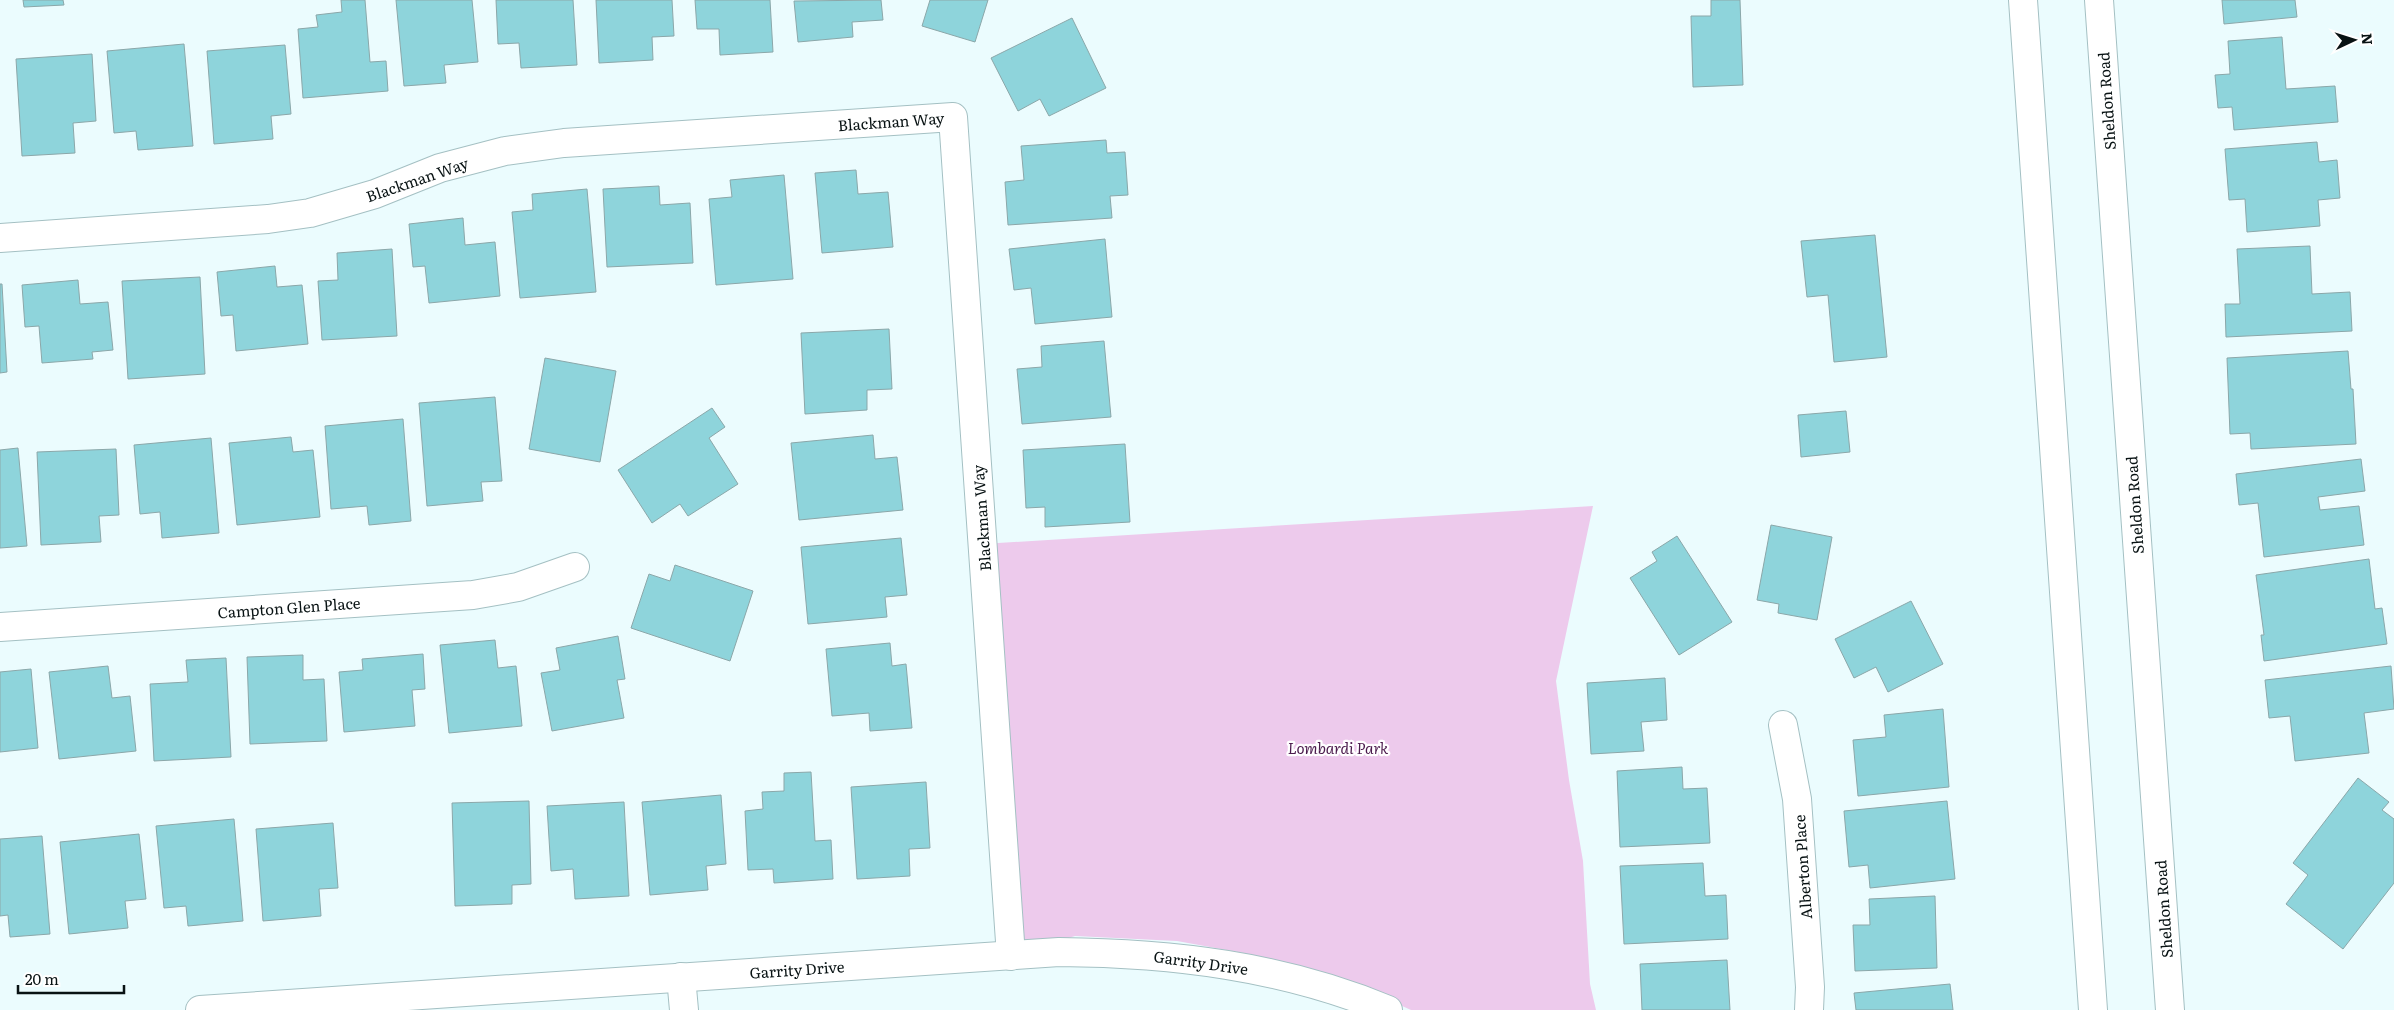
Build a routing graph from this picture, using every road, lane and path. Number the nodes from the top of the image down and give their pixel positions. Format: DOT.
graph roads {
  1 [pos="2023,0"];
  2 [pos="2099,0"];
  3 [pos="0,238"];
  4 [pos="575,567"];
  5 [pos="0,627"];
  6 [pos="1783,725"];
  7 [pos="1010,956"];
  8 [pos="681,977"];
  9 [pos="200,1010"];
  10 [pos="684,1010"];
  11 [pos="1388,1010"];
  12 [pos="1809,1010"];
  13 [pos="2093,1010"];
  14 [pos="2170,1010"];
  1 -- 13 [label="street"];
  2 -- 14 [label="street, Sheldon Road"];
  3 -- 7 [label="street, Blackman Way"];
  4 -- 5 [label="street, Campton Glen Place"];
  6 -- 12 [label="street, Alberton Place"];
  7 -- 8 [label="street, Garrity Drive"];
  7 -- 11 [label="street, Garrity Drive"];
  8 -- 9 [label="street, Garrity Drive"];
  8 -- 10 [label="street"];
}
